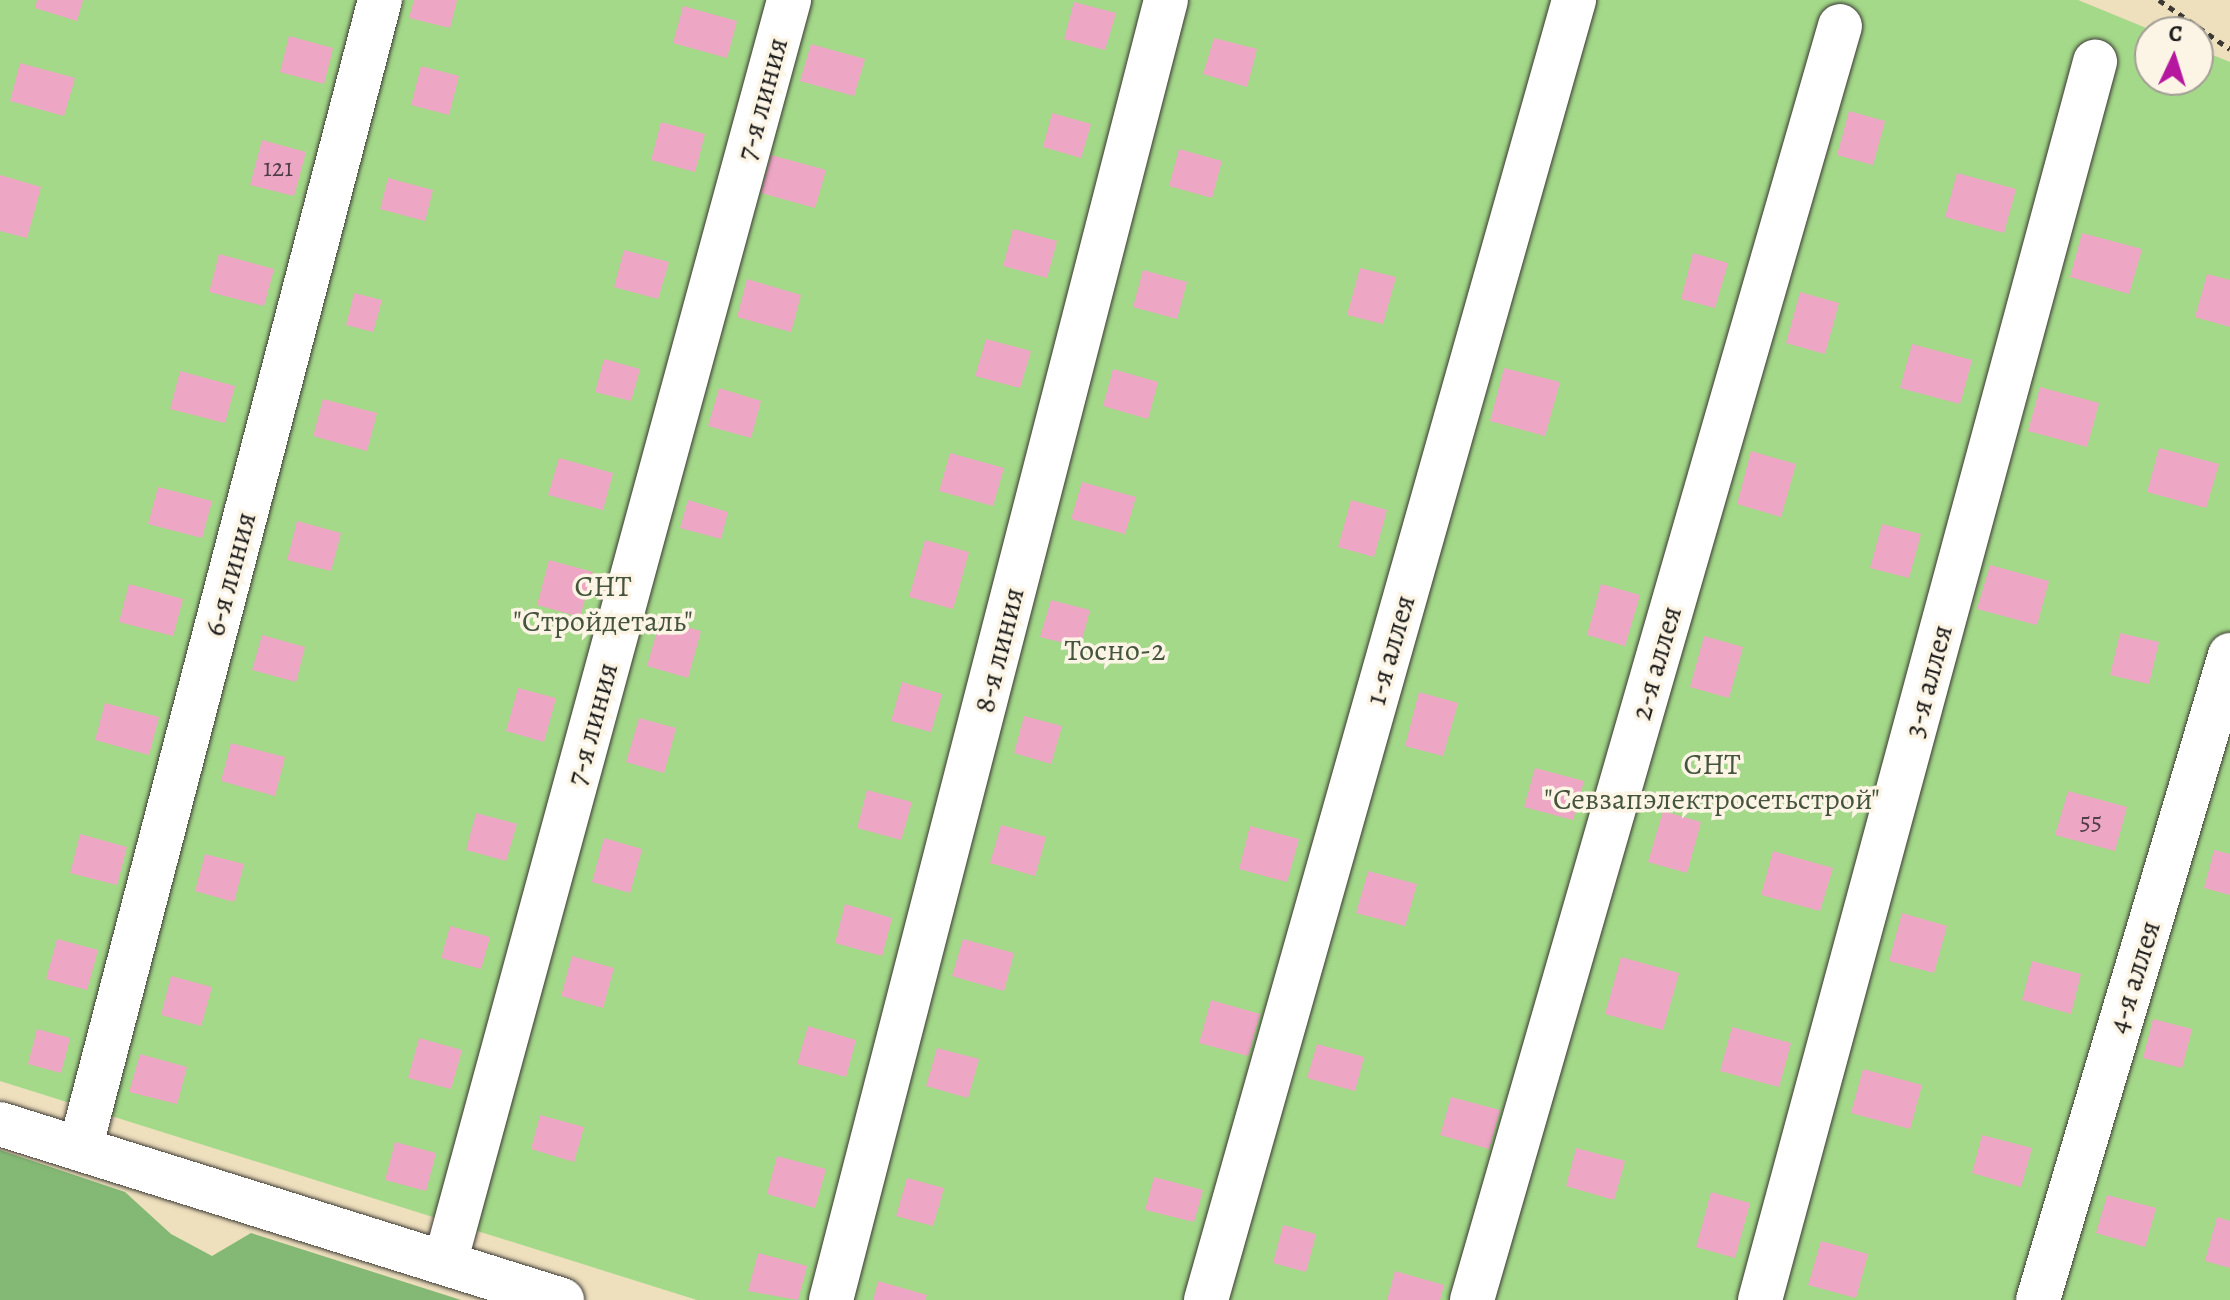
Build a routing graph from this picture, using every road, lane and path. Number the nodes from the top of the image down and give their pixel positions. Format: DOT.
graph roads {
  1 [pos="380,0"];
  2 [pos="789,0"];
  3 [pos="1166,0"];
  4 [pos="1574,0"];
  5 [pos="2159,0"];
  6 [pos="1840,26"];
  7 [pos="2230,49"];
  8 [pos="2095,62"];
  9 [pos="2230,655"];
  10 [pos="0,1124"];
  11 [pos="80,1149"];
  12 [pos="445,1263"];
  13 [pos="562,1300"];
  14 [pos="831,1300"];
  15 [pos="1206,1300"];
  16 [pos="1472,1300"];
  17 [pos="1760,1300"];
  18 [pos="2038,1300"];
  1 -- 11 [label="street, 6-я линия"];
  2 -- 12 [label="street, 7-я линия"];
  3 -- 14 [label="street, 8-я линия"];
  4 -- 15 [label="street, 1-я аллея"];
  5 -- 7 [label="path"];
  6 -- 16 [label="street, 2-я аллея"];
  8 -- 17 [label="street, 3-я аллея"];
  9 -- 18 [label="street, 4-я аллея"];
  10 -- 11 [label="street"];
  11 -- 12 [label="street"];
  12 -- 13 [label="street"];
}
